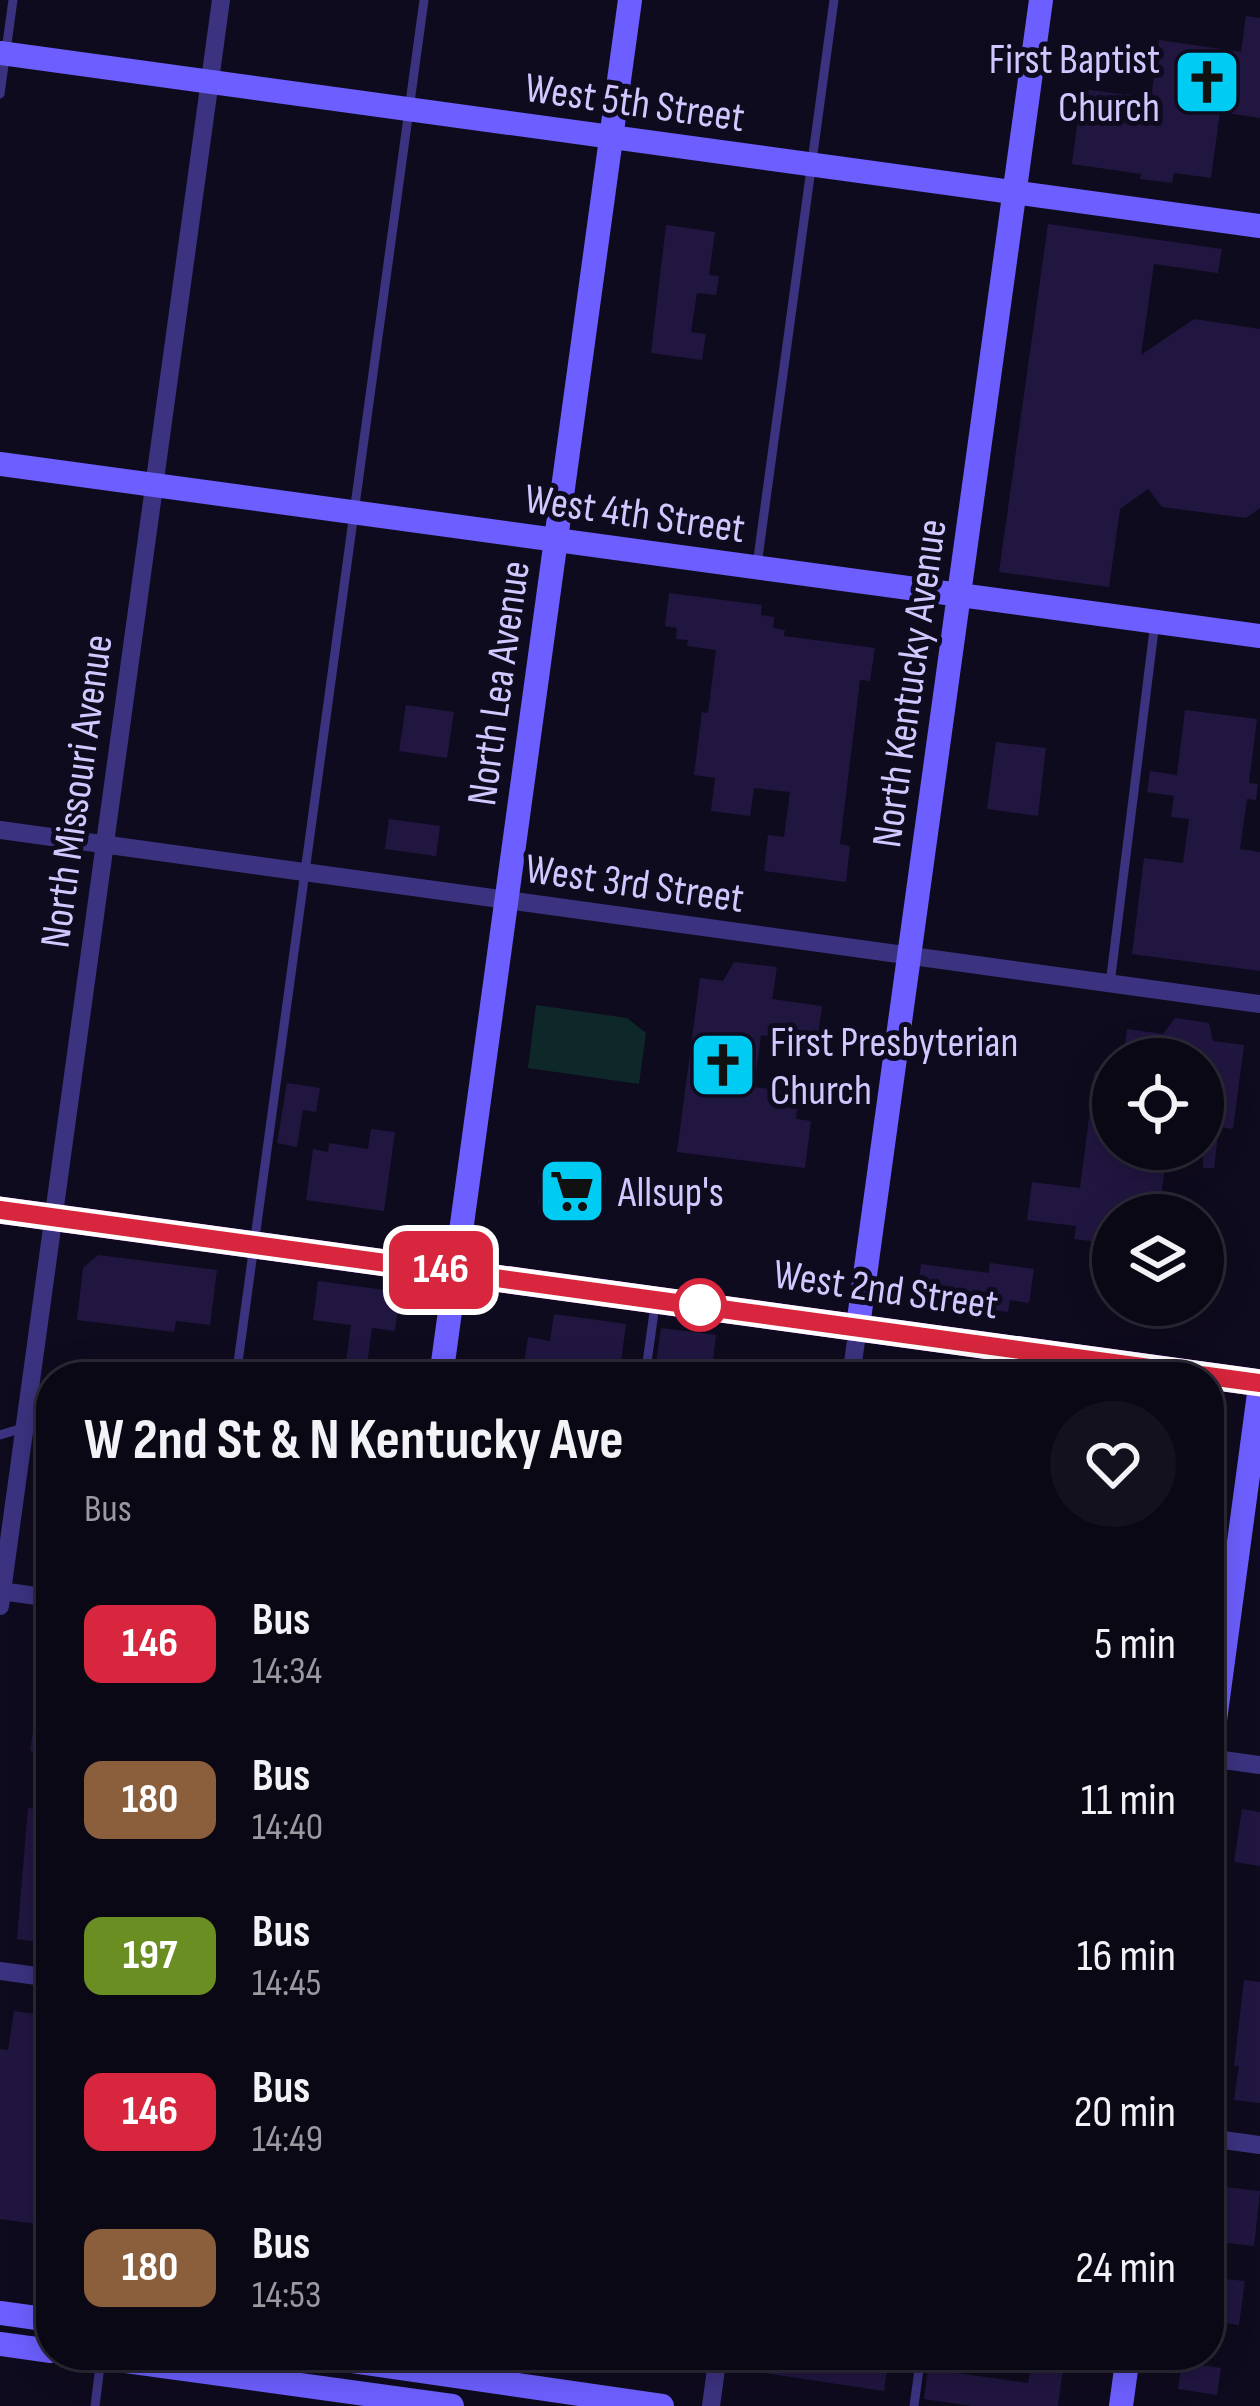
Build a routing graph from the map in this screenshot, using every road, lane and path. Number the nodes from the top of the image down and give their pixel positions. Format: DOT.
graph roads {
  1 [pos="13,0"];
  2 [pos="220,0"];
  3 [pos="424,0"];
  4 [pos="630,0"];
  5 [pos="834,0"];
  6 [pos="1041,0"];
  7 [pos="3,53"];
  8 [pos="209,82"];
  9 [pos="0,94"];
  10 [pos="408,109"];
  11 [pos="612,136"];
  12 [pos="811,164"];
  13 [pos="1015,193"];
  14 [pos="1260,226"];
  15 [pos="0,464"];
  16 [pos="153,485"];
  17 [pos="354,512"];
  18 [pos="556,541"];
  19 [pos="757,568"];
  20 [pos="960,596"];
  21 [pos="1155,622"];
  22 [pos="1260,636"];
  23 [pos="0,830"];
  24 [pos="104,844"];
  25 [pos="305,873"];
  26 [pos="506,901"];
  27 [pos="910,957"];
  28 [pos="1110,984"];
  29 [pos="1260,1004"];
  30 [pos="0,1210"];
  31 [pos="53,1217"];
  32 [pos="255,1244"];
  33 [pos="455,1272"];
  34 [pos="656,1299"];
  35 [pos="858,1326"];
  36 [pos="238,1362"];
  37 [pos="443,1362"];
  38 [pos="647,1362"];
  39 [pos="853,1362"];
  40 [pos="1038,1362"];
  41 [pos="1224,1381"];
  42 [pos="1260,1384"];
  43 [pos="25,1427"];
  44 [pos="0,1435"];
  45 [pos="1,1596"];
  46 [pos="36,1597"];
  47 [pos="1224,1650"];
  48 [pos="1224,1762"];
  49 [pos="1260,1765"];
  50 [pos="0,1971"];
  51 [pos="36,1976"];
  52 [pos="1224,2140"];
  53 [pos="1260,2145"];
  54 [pos="0,2313"];
  55 [pos="36,2318"];
  56 [pos="0,2344"];
  57 [pos="36,2349"];
  58 [pos="93,2370"];
  59 [pos="166,2370"];
  60 [pos="416,2370"];
  61 [pos="509,2370"];
  62 [pos="716,2370"];
  63 [pos="919,2370"];
  64 [pos="1126,2370"];
  65 [pos="507,2383"];
  66 [pos="303,2396"];
  67 [pos="95,2406"];
  68 [pos="452,2406"];
  69 [pos="662,2406"];
  70 [pos="711,2406"];
  71 [pos="914,2406"];
  72 [pos="1121,2406"];
  1 -- 7 [label="lane"];
  2 -- 8 [label="street, North Missouri Avenue"];
  3 -- 10 [label="lane"];
  4 -- 11 [label="street, North Lea Avenue"];
  5 -- 12 [label="lane"];
  6 -- 13 [label="street, North Kentucky Avenue"];
  7 -- 8 [label="street, West 5th Street"];
  7 -- 9 [label="lane"];
  8 -- 10 [label="street, West 5th Street"];
  8 -- 16 [label="street, North Missouri Avenue"];
  10 -- 11 [label="street, West 5th Street"];
  10 -- 17 [label="lane"];
  11 -- 12 [label="street, West 5th Street"];
  11 -- 18 [label="street, North Lea Avenue"];
  12 -- 13 [label="street, West 5th Street"];
  12 -- 19 [label="lane"];
  13 -- 14 [label="street, West 5th Street"];
  13 -- 20 [label="street, North Kentucky Avenue"];
  15 -- 16 [label="street, West 4th Street"];
  16 -- 17 [label="street, West 4th Street"];
  16 -- 24 [label="street, North Missouri Avenue"];
  17 -- 18 [label="street, West 4th Street"];
  17 -- 25 [label="lane"];
  18 -- 19 [label="street, West 4th Street"];
  18 -- 26 [label="street, North Lea Avenue"];
  19 -- 20 [label="street, West 4th Street"];
  20 -- 21 [label="street, West 4th Street"];
  20 -- 27 [label="street, North Kentucky Avenue"];
  21 -- 22 [label="street, West 4th Street"];
  21 -- 28 [label="lane"];
  23 -- 24 [label="street, West 3rd Street"];
  24 -- 25 [label="street, West 3rd Street"];
  24 -- 31 [label="street, North Missouri Avenue"];
  25 -- 26 [label="street, West 3rd Street"];
  25 -- 32 [label="lane"];
  26 -- 27 [label="street, West 3rd Street"];
  26 -- 33 [label="street, North Lea Avenue"];
  27 -- 28 [label="street, West 3rd Street"];
  27 -- 35 [label="street, North Kentucky Avenue"];
  28 -- 29 [label="street, West 3rd Street"];
  30 -- 31 [label="main road, West 2nd Street"];
  31 -- 32 [label="main road, West 2nd Street"];
  31 -- 43 [label="street, North Missouri Avenue"];
  32 -- 33 [label="main road, West 2nd Street"];
  32 -- 36 [label="lane"];
  33 -- 34 [label="main road, West 2nd Street"];
  33 -- 37 [label="street, North Lea Avenue"];
  34 -- 35 [label="main road, West 2nd Street"];
  34 -- 38 [label="lane"];
  35 -- 39 [label="street, North Kentucky Avenue"];
  35 -- 40 [label="main road, West 2nd Street"];
  41 -- 42 [label="main road, West 2nd Street"];
  42 -- 47 [label="street"];
  43 -- 44 [label="lane"];
  43 -- 45 [label="street, North Missouri Avenue"];
  45 -- 46 [label="street"];
  48 -- 49 [label="street"];
  50 -- 51 [label="street"];
  52 -- 53 [label="street"];
  54 -- 55 [label="street"];
  56 -- 57 [label="street"];
  58 -- 67 [label="lane"];
  59 -- 66 [label="street"];
  60 -- 65 [label="street"];
  61 -- 65 [label="lane"];
  62 -- 70 [label="street"];
  63 -- 71 [label="lane"];
  64 -- 72 [label="street"];
  65 -- 69 [label="street"];
  66 -- 68 [label="street"];
}
